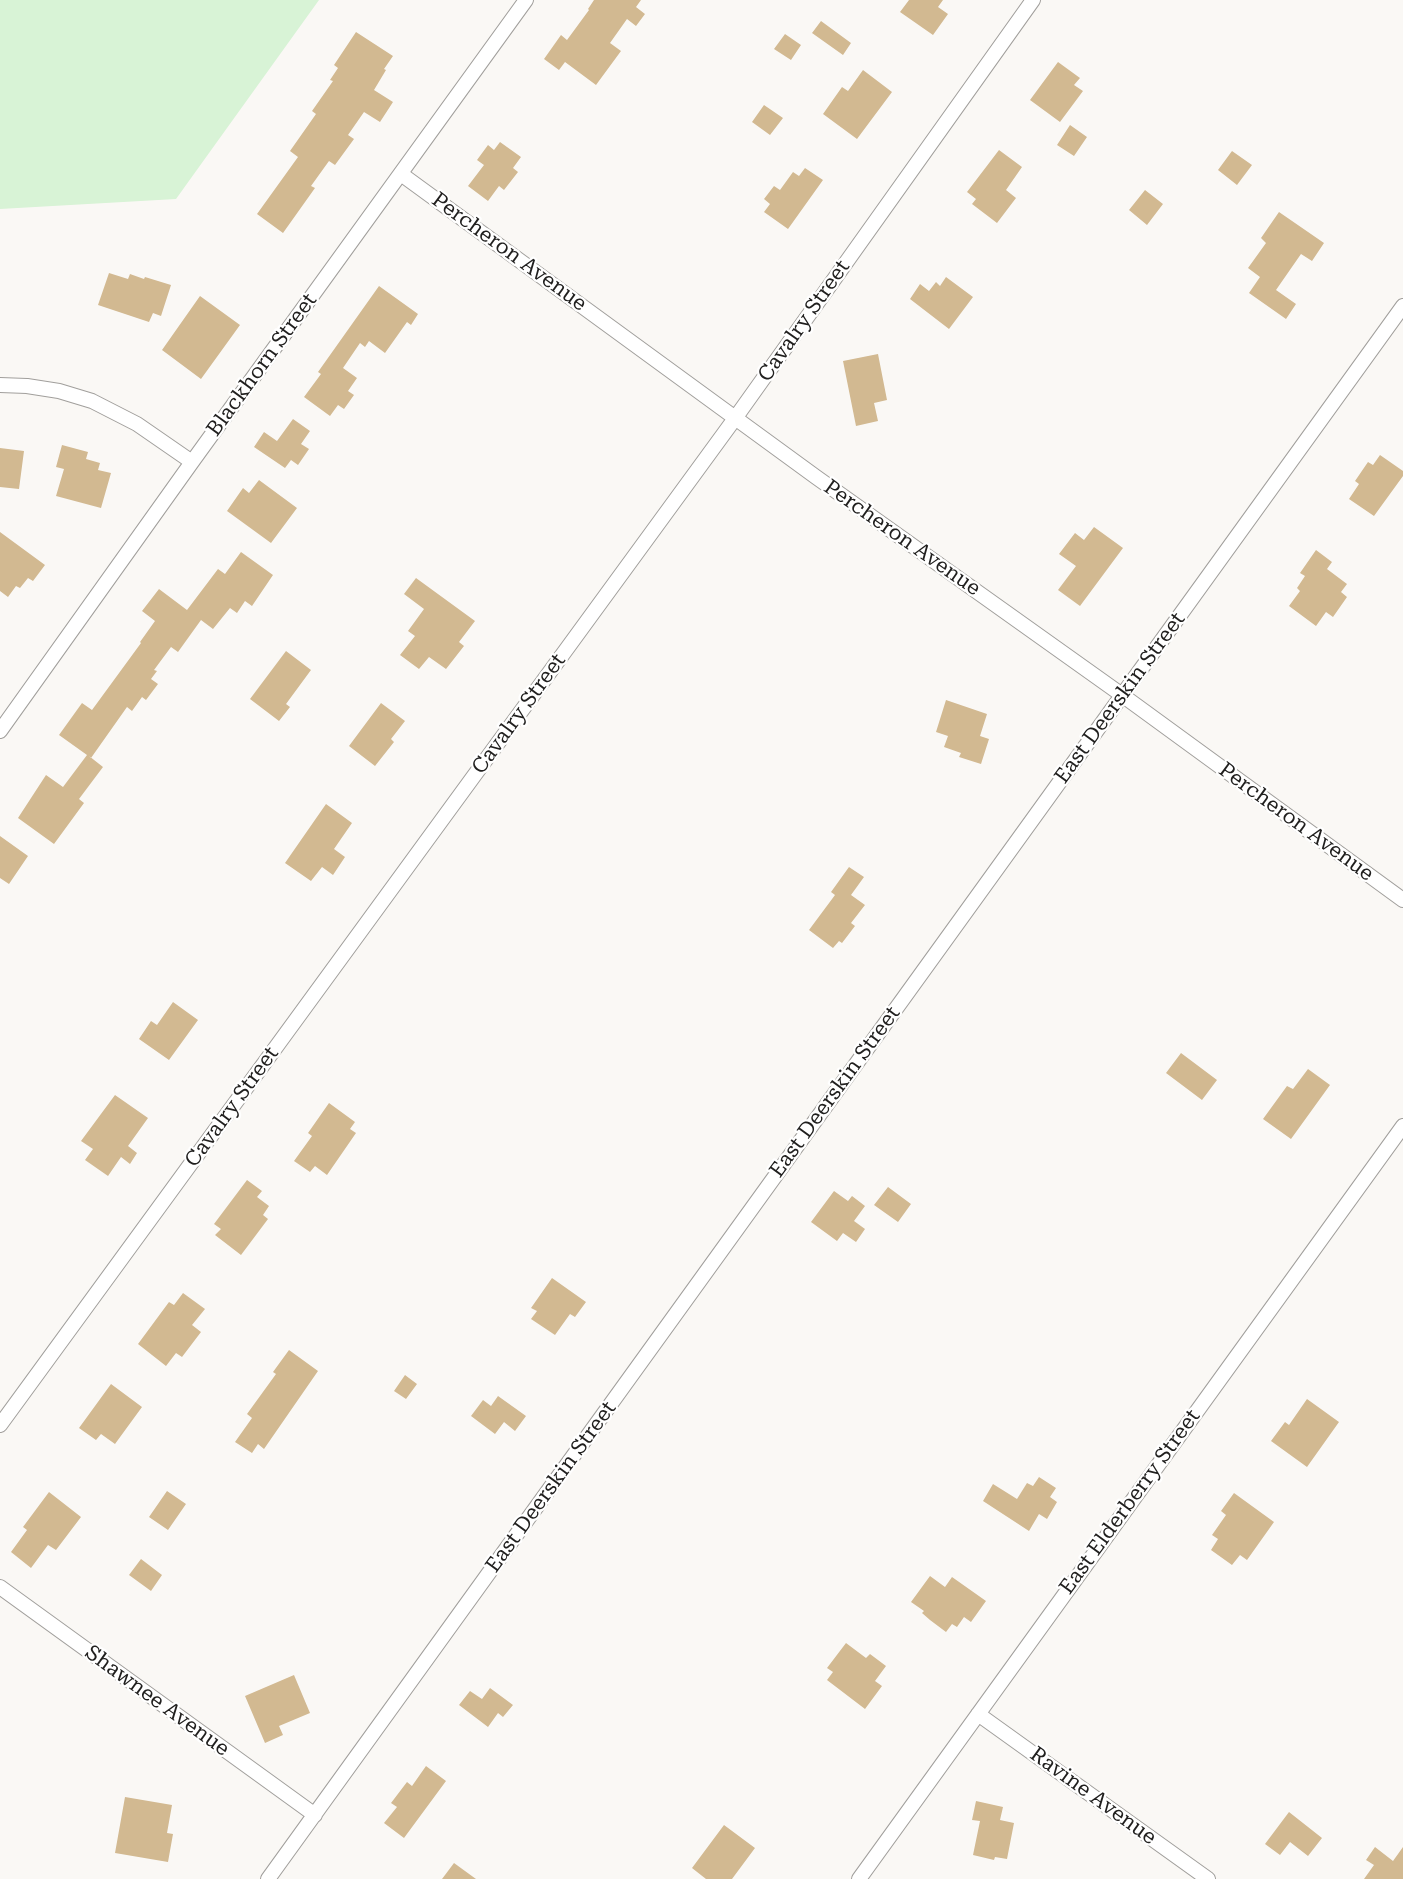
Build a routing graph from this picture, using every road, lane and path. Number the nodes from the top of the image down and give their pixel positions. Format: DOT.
graph roads {
  1 [pos="526,0"];
  2 [pos="1033,0"];
  3 [pos="401,174"];
  4 [pos="1403,306"];
  5 [pos="0,385"];
  6 [pos="736,417"];
  7 [pos="192,462"];
  8 [pos="1122,694"];
  9 [pos="0,731"];
  10 [pos="1403,900"];
  11 [pos="1403,1126"];
  12 [pos="0,1425"];
  13 [pos="0,1587"];
  14 [pos="978,1714"];
  15 [pos="315,1815"];
  16 [pos="268,1879"];
  17 [pos="859,1879"];
  18 [pos="1208,1879"];
  1 -- 3 [label="street, Blackhorn Street"];
  2 -- 6 [label="street, Cavalry Street"];
  3 -- 6 [label="street, Percheron Avenue"];
  3 -- 7 [label="street, Blackhorn Street"];
  4 -- 8 [label="street, East Deerskin Street"];
  5 -- 7 [label="street"];
  6 -- 8 [label="street, Percheron Avenue"];
  6 -- 12 [label="street, Cavalry Street"];
  7 -- 9 [label="street, Blackhorn Street"];
  8 -- 10 [label="street, Percheron Avenue"];
  8 -- 15 [label="street, East Deerskin Street"];
  11 -- 14 [label="street, East Elderberry Street"];
  13 -- 15 [label="street, Shawnee Avenue"];
  14 -- 17 [label="street, East Elderberry Street"];
  14 -- 18 [label="street, Ravine Avenue"];
  15 -- 16 [label="street, East Deerskin Street"];
}
